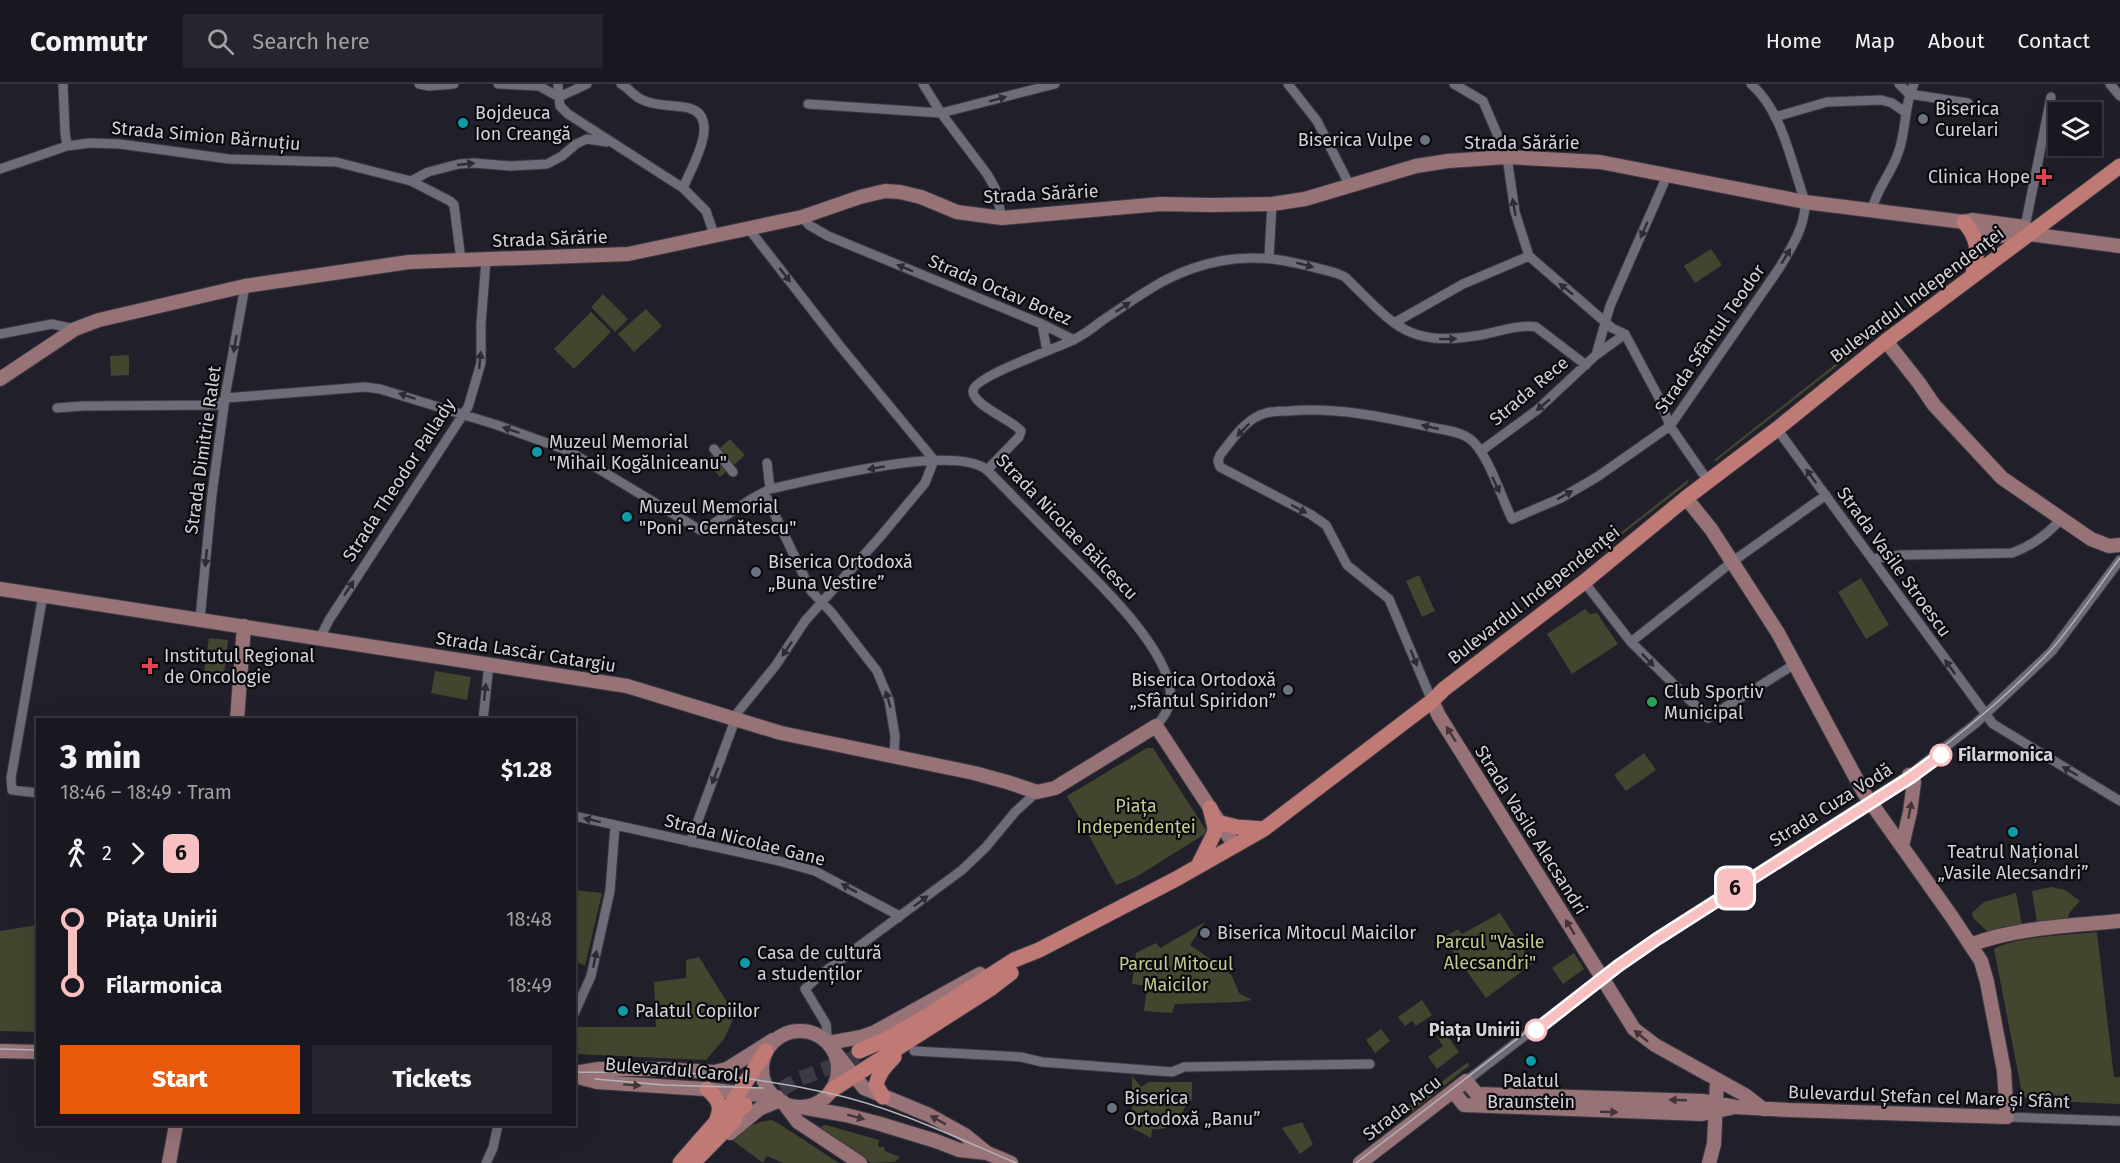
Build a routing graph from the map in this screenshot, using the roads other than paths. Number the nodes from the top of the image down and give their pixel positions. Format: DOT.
graph roads {
  1 [pos="63,84"];
  2 [pos="419,84"];
  3 [pos="454,84"];
  4 [pos="498,84"];
  5 [pos="528,84"];
  6 [pos="558,84"];
  7 [pos="587,84"];
  8 [pos="621,84"];
  9 [pos="923,84"];
  10 [pos="1055,84"];
  11 [pos="1288,84"];
  12 [pos="1454,84"];
  13 [pos="1751,84"];
  14 [pos="1899,84"];
  15 [pos="1914,84"];
  16 [pos="2109,84"];
  17 [pos="1909,94"];
  18 [pos="2120,96"];
  19 [pos="559,97"];
  20 [pos="2051,97"];
  21 [pos="1968,103"];
  22 [pos="808,104"];
  23 [pos="1905,112"];
  24 [pos="941,113"];
  25 [pos="1775,117"];
  26 [pos="612,143"];
  27 [pos="67,146"];
  28 [pos="1507,157"];
  29 [pos="2120,166"];
  30 [pos="0,169"];
  31 [pos="1667,176"];
  32 [pos="411,181"];
  33 [pos="1349,184"];
  34 [pos="683,188"];
  35 [pos="1805,202"];
  36 [pos="1272,204"];
  37 [pos="1872,210"];
  38 [pos="802,218"];
  39 [pos="1002,218"];
  40 [pos="1964,222"];
  41 [pos="749,229"];
  42 [pos="2027,231"];
  43 [pos="716,237"];
  44 [pos="2120,246"];
  45 [pos="1529,256"];
  46 [pos="1269,257"];
  47 [pos="461,260"];
  48 [pos="486,260"];
  49 [pos="1973,274"];
  50 [pos="245,286"];
  51 [pos="1604,320"];
  52 [pos="1394,323"];
  53 [pos="1042,324"];
  54 [pos="75,329"];
  55 [pos="0,334"];
  56 [pos="1625,334"];
  57 [pos="1074,340"];
  58 [pos="1886,341"];
  59 [pos="1047,351"];
  60 [pos="1596,355"];
  61 [pos="1586,365"];
  62 [pos="0,379"];
  63 [pos="226,398"];
  64 [pos="57,408"];
  65 [pos="462,415"];
  66 [pos="1671,426"];
  67 [pos="1777,429"];
  68 [pos="714,449"];
  69 [pos="1481,451"];
  70 [pos="934,460"];
  71 [pos="767,464"];
  72 [pos="987,470"];
  73 [pos="733,472"];
  74 [pos="1708,481"];
  75 [pos="767,490"];
  76 [pos="1826,495"];
  77 [pos="1686,498"];
  78 [pos="2061,519"];
  79 [pos="2120,545"];
  80 [pos="1872,559"];
  81 [pos="2120,561"];
  82 [pos="1732,562"];
  83 [pos="1584,582"];
  84 [pos="0,589"];
  85 [pos="43,595"];
  86 [pos="821,602"];
  87 [pos="200,619"];
  88 [pos="244,626"];
  89 [pos="320,638"];
  90 [pos="1630,642"];
  91 [pos="489,664"];
  92 [pos="1795,664"];
  93 [pos="1432,701"];
  94 [pos="1985,715"];
  95 [pos="237,718"];
  96 [pos="483,718"];
  97 [pos="735,721"];
  98 [pos="1156,726"];
  99 [pos="894,757"];
  100 [pos="1909,775"];
  101 [pos="1036,792"];
  102 [pos="36,793"];
  103 [pos="1869,800"];
  104 [pos="2120,801"];
  105 [pos="1210,808"];
  106 [pos="576,816"];
  107 [pos="1221,823"];
  108 [pos="615,826"];
  109 [pos="1263,829"];
  110 [pos="690,842"];
  111 [pos="1235,846"];
  112 [pos="1902,846"];
  113 [pos="1197,867"];
  114 [pos="898,918"];
  115 [pos="2120,921"];
  116 [pos="1971,945"];
  117 [pos="1016,964"];
  118 [pos="1602,976"];
  119 [pos="576,1010"];
  120 [pos="787,1033"];
  121 [pos="914,1045"];
  122 [pos="830,1046"];
  123 [pos="0,1051"];
  124 [pos="766,1051"];
  125 [pos="36,1052"];
  126 [pos="860,1053"];
  127 [pos="1370,1064"];
  128 [pos="576,1074"];
  129 [pos="855,1075"];
  130 [pos="576,1076"];
  131 [pos="1717,1080"];
  132 [pos="1466,1081"];
  133 [pos="707,1089"];
  134 [pos="832,1090"];
  135 [pos="1453,1091"];
  136 [pos="883,1097"];
  137 [pos="780,1100"];
  138 [pos="744,1102"];
  139 [pos="798,1107"];
  140 [pos="1716,1108"];
  141 [pos="1763,1109"];
  142 [pos="2007,1117"];
  143 [pos="2120,1121"];
  144 [pos="715,1123"];
  145 [pos="176,1126"];
  146 [pos="498,1126"];
  147 [pos="987,1153"];
  148 [pos="169,1163"];
  149 [pos="486,1163"];
  150 [pos="680,1163"];
  151 [pos="687,1163"];
  152 [pos="693,1163"];
  153 [pos="703,1163"];
  154 [pos="860,1163"];
  155 [pos="1011,1163"];
  156 [pos="1360,1163"];
  157 [pos="1709,1163"];
  1 -- 27 [label="street"];
  2 -- 3 [label="street"];
  4 -- 5 [label="street"];
  5 -- 19 [label="street"];
  6 -- 19 [label="street"];
  7 -- 19 [label="street"];
  8 -- 34 [label="street"];
  9 -- 24 [label="street"];
  24 -- 10 [label="street, one-way"];
  11 -- 33 [label="street"];
  12 -- 28 [label="street"];
  13 -- 25 [label="street"];
  14 -- 17 [label="street"];
  15 -- 17 [label="street"];
  16 -- 18 [label="street"];
  17 -- 21 [label="street"];
  17 -- 23 [label="street"];
  19 -- 26 [label="street"];
  20 -- 42 [label="street"];
  22 -- 24 [label="street"];
  23 -- 25 [label="street"];
  23 -- 37 [label="street"];
  24 -- 39 [label="street"];
  25 -- 35 [label="street"];
  32 -- 26 [label="street, one-way"];
  26 -- 34 [label="street"];
  27 -- 30 [label="street, Strada Simion Bărnuțiu"];
  27 -- 32 [label="street, Strada Simion Bărnuțiu"];
  28 -- 31 [label="street, Strada Sărărie"];
  28 -- 33 [label="street, Strada Sărărie"];
  45 -- 28 [label="street, one-way"];
  29 -- 42 [label="main road, Bulevardul Independenței"];
  31 -- 35 [label="street, Strada Sărărie"];
  31 -- 51 [label="street, one-way"];
  32 -- 47 [label="street, Strada Simion Bărnuțiu"];
  33 -- 36 [label="street, Strada Sărărie"];
  34 -- 43 [label="street"];
  35 -- 37 [label="street, Strada Sărărie"];
  66 -- 35 [label="street, Strada Sfântul Teodor, one-way"];
  36 -- 39 [label="street, Strada Sărărie"];
  36 -- 46 [label="street"];
  37 -- 40 [label="street, Strada Sărărie"];
  38 -- 39 [label="street, Strada Sărărie"];
  38 -- 41 [label="street, Strada Sărărie"];
  53 -- 38 [label="street, Strada Octav Botez, one-way"];
  40 -- 42 [label="street, Strada Sărărie"];
  40 -- 49 [label="main road"];
  41 -- 43 [label="street, Strada Sărărie"];
  41 -- 70 [label="street, one-way"];
  42 -- 44 [label="street, Strada Sărărie"];
  42 -- 49 [label="main road, Bulevardul Independenței"];
  43 -- 48 [label="street, Strada Sărărie"];
  51 -- 45 [label="street, one-way"];
  45 -- 52 [label="street"];
  46 -- 52 [label="street, one-way"];
  57 -- 46 [label="street, one-way"];
  47 -- 48 [label="street, Strada Sărărie"];
  47 -- 50 [label="street, Strada Sărărie"];
  65 -- 48 [label="street, Strada Theodor Pallady, one-way"];
  49 -- 58 [label="main road, Bulevardul Independenței"];
  50 -- 54 [label="street, Strada Sărărie"];
  50 -- 63 [label="street, Strada Dimitrie Ralet, one-way"];
  51 -- 56 [label="street"];
  51 -- 60 [label="street"];
  52 -- 61 [label="street, one-way"];
  53 -- 57 [label="street, Strada Octav Botez"];
  53 -- 59 [label="street"];
  54 -- 55 [label="street"];
  54 -- 62 [label="street, Strada Sărărie"];
  56 -- 60 [label="street, Strada Rece"];
  56 -- 66 [label="street"];
  57 -- 59 [label="street, Strada Octav Botez"];
  58 -- 67 [label="main road, Bulevardul Independenței"];
  58 -- 78 [label="street"];
  59 -- 72 [label="street, Strada Octav Botez"];
  60 -- 61 [label="street, Strada Rece"];
  61 -- 69 [label="street, Strada Rece, one-way"];
  63 -- 64 [label="street"];
  65 -- 63 [label="street, one-way"];
  63 -- 87 [label="street, Strada Dimitrie Ralet, one-way"];
  75 -- 65 [label="street, one-way"];
  89 -- 65 [label="street, Strada Theodor Pallady, one-way"];
  69 -- 66 [label="street, Strada Sfântul Teodor, one-way"];
  66 -- 74 [label="street"];
  67 -- 74 [label="main road, Bulevardul Independenței"];
  76 -- 67 [label="street, Strada Vasile Stroescu, one-way"];
  68 -- 73 [label="street"];
  69 -- 93 [label="street, one-way"];
  70 -- 72 [label="street, Strada Nicolae Bălcescu"];
  70 -- 75 [label="street, Strada Nicolae Bălcescu, one-way"];
  70 -- 86 [label="street"];
  71 -- 75 [label="street"];
  72 -- 98 [label="street, Strada Nicolae Bălcescu"];
  74 -- 77 [label="main road, Bulevardul Independenței"];
  75 -- 86 [label="street"];
  76 -- 80 [label="street, Strada Vasile Stroescu"];
  76 -- 82 [label="street"];
  77 -- 82 [label="street"];
  77 -- 83 [label="main road, Bulevardul Independenței"];
  78 -- 79 [label="street"];
  78 -- 80 [label="street"];
  94 -- 80 [label="street, Strada Vasile Stroescu, one-way"];
  81 -- 94 [label="street, Strada Cuza Vodă"];
  82 -- 90 [label="street"];
  82 -- 92 [label="street"];
  83 -- 90 [label="street"];
  83 -- 93 [label="main road, Bulevardul Independenței"];
  84 -- 85 [label="street, Strada Lascăr Catargiu"];
  85 -- 87 [label="street, Strada Lascăr Catargiu"];
  85 -- 102 [label="street"];
  86 -- 97 [label="street, one-way"];
  99 -- 86 [label="street, one-way"];
  87 -- 88 [label="street, Strada Lascăr Catargiu"];
  88 -- 89 [label="street, Strada Lascăr Catargiu"];
  88 -- 95 [label="street"];
  89 -- 91 [label="street, Strada Lascăr Catargiu"];
  90 -- 92 [label="street, one-way"];
  96 -- 91 [label="street, one-way"];
  91 -- 97 [label="street, Strada Lascăr Catargiu"];
  92 -- 103 [label="street"];
  93 -- 109 [label="main road, Bulevardul Independenței"];
  118 -- 93 [label="street, Strada Vasile Alecsandri, one-way"];
  94 -- 100 [label="street, Strada Cuza Vodă"];
  104 -- 94 [label="street, Strada Vasile Stroescu, one-way"];
  97 -- 99 [label="street, Strada Lascăr Catargiu"];
  97 -- 110 [label="street, one-way"];
  98 -- 101 [label="street"];
  98 -- 105 [label="street"];
  99 -- 101 [label="street, Strada Lascăr Catargiu"];
  100 -- 103 [label="street, Strada Cuza Vodă"];
  112 -- 100 [label="street, one-way"];
  114 -- 101 [label="street, one-way"];
  103 -- 112 [label="street"];
  103 -- 118 [label="street, Strada Cuza Vodă"];
  105 -- 107 [label="street"];
  105 -- 113 [label="main road"];
  108 -- 106 [label="street, Strada Nicolae Gane, one-way"];
  107 -- 109 [label="main road"];
  107 -- 111 [label="street"];
  108 -- 110 [label="street, Strada Nicolae Gane"];
  119 -- 108 [label="street, one-way"];
  109 -- 111 [label="main road, Bulevardul Independenței"];
  114 -- 110 [label="street, Strada Nicolae Gane, one-way"];
  111 -- 113 [label="main road, Bulevardul Independenței"];
  112 -- 116 [label="street"];
  113 -- 117 [label="main road, Bulevardul Independenței"];
  114 -- 122 [label="street"];
  115 -- 116 [label="street"];
  116 -- 142 [label="street"];
  117 -- 121 [label="main road"];
  117 -- 122 [label="street"];
  117 -- 126 [label="main road"];
  131 -- 118 [label="street, Strada Vasile Alecsandri, one-way"];
  118 -- 132 [label="street, Strada Cuza Vodă"];
  120 -- 122 [label="street"];
  120 -- 124 [label="street"];
  120 -- 128 [label="street, Bulevardul Carol I"];
  121 -- 127 [label="street"];
  121 -- 129 [label="main road"];
  121 -- 136 [label="main road"];
  122 -- 129 [label="street"];
  122 -- 134 [label="street"];
  123 -- 125 [label="street"];
  124 -- 137 [label="street"];
  124 -- 138 [label="main road"];
  129 -- 134 [label="main road"];
  129 -- 136 [label="street"];
  130 -- 133 [label="street, Bulevardul Carol I, one-way"];
  131 -- 140 [label="street"];
  131 -- 141 [label="street, Strada Vasile Alecsandri"];
  132 -- 135 [label="street, Strada Arcu"];
  140 -- 132 [label="street, Bulevardul Ștefan cel Mare și Sfânt, one-way"];
  133 -- 138 [label="street, Bulevardul Carol I"];
  133 -- 144 [label="main road"];
  134 -- 139 [label="street"];
  135 -- 140 [label="street, Bulevardul Ștefan cel Mare și Sfânt, one-way"];
  135 -- 156 [label="street, Strada Arcu"];
  147 -- 136 [label="street, one-way"];
  137 -- 138 [label="street, Bulevardul Carol I"];
  137 -- 139 [label="street"];
  137 -- 153 [label="street"];
  137 -- 154 [label="street"];
  138 -- 144 [label="main road"];
  138 -- 151 [label="main road"];
  138 -- 152 [label="main road"];
  139 -- 147 [label="street, one-way"];
  140 -- 141 [label="street, Bulevardul Ștefan cel Mare și Sfânt"];
  140 -- 157 [label="street"];
  141 -- 142 [label="street, Bulevardul Ștefan cel Mare și Sfânt"];
  142 -- 143 [label="street, Bulevardul Ștefan cel Mare și Sfânt"];
  144 -- 150 [label="main road"];
  145 -- 148 [label="street"];
  146 -- 149 [label="street"];
  147 -- 155 [label="street"];
}
